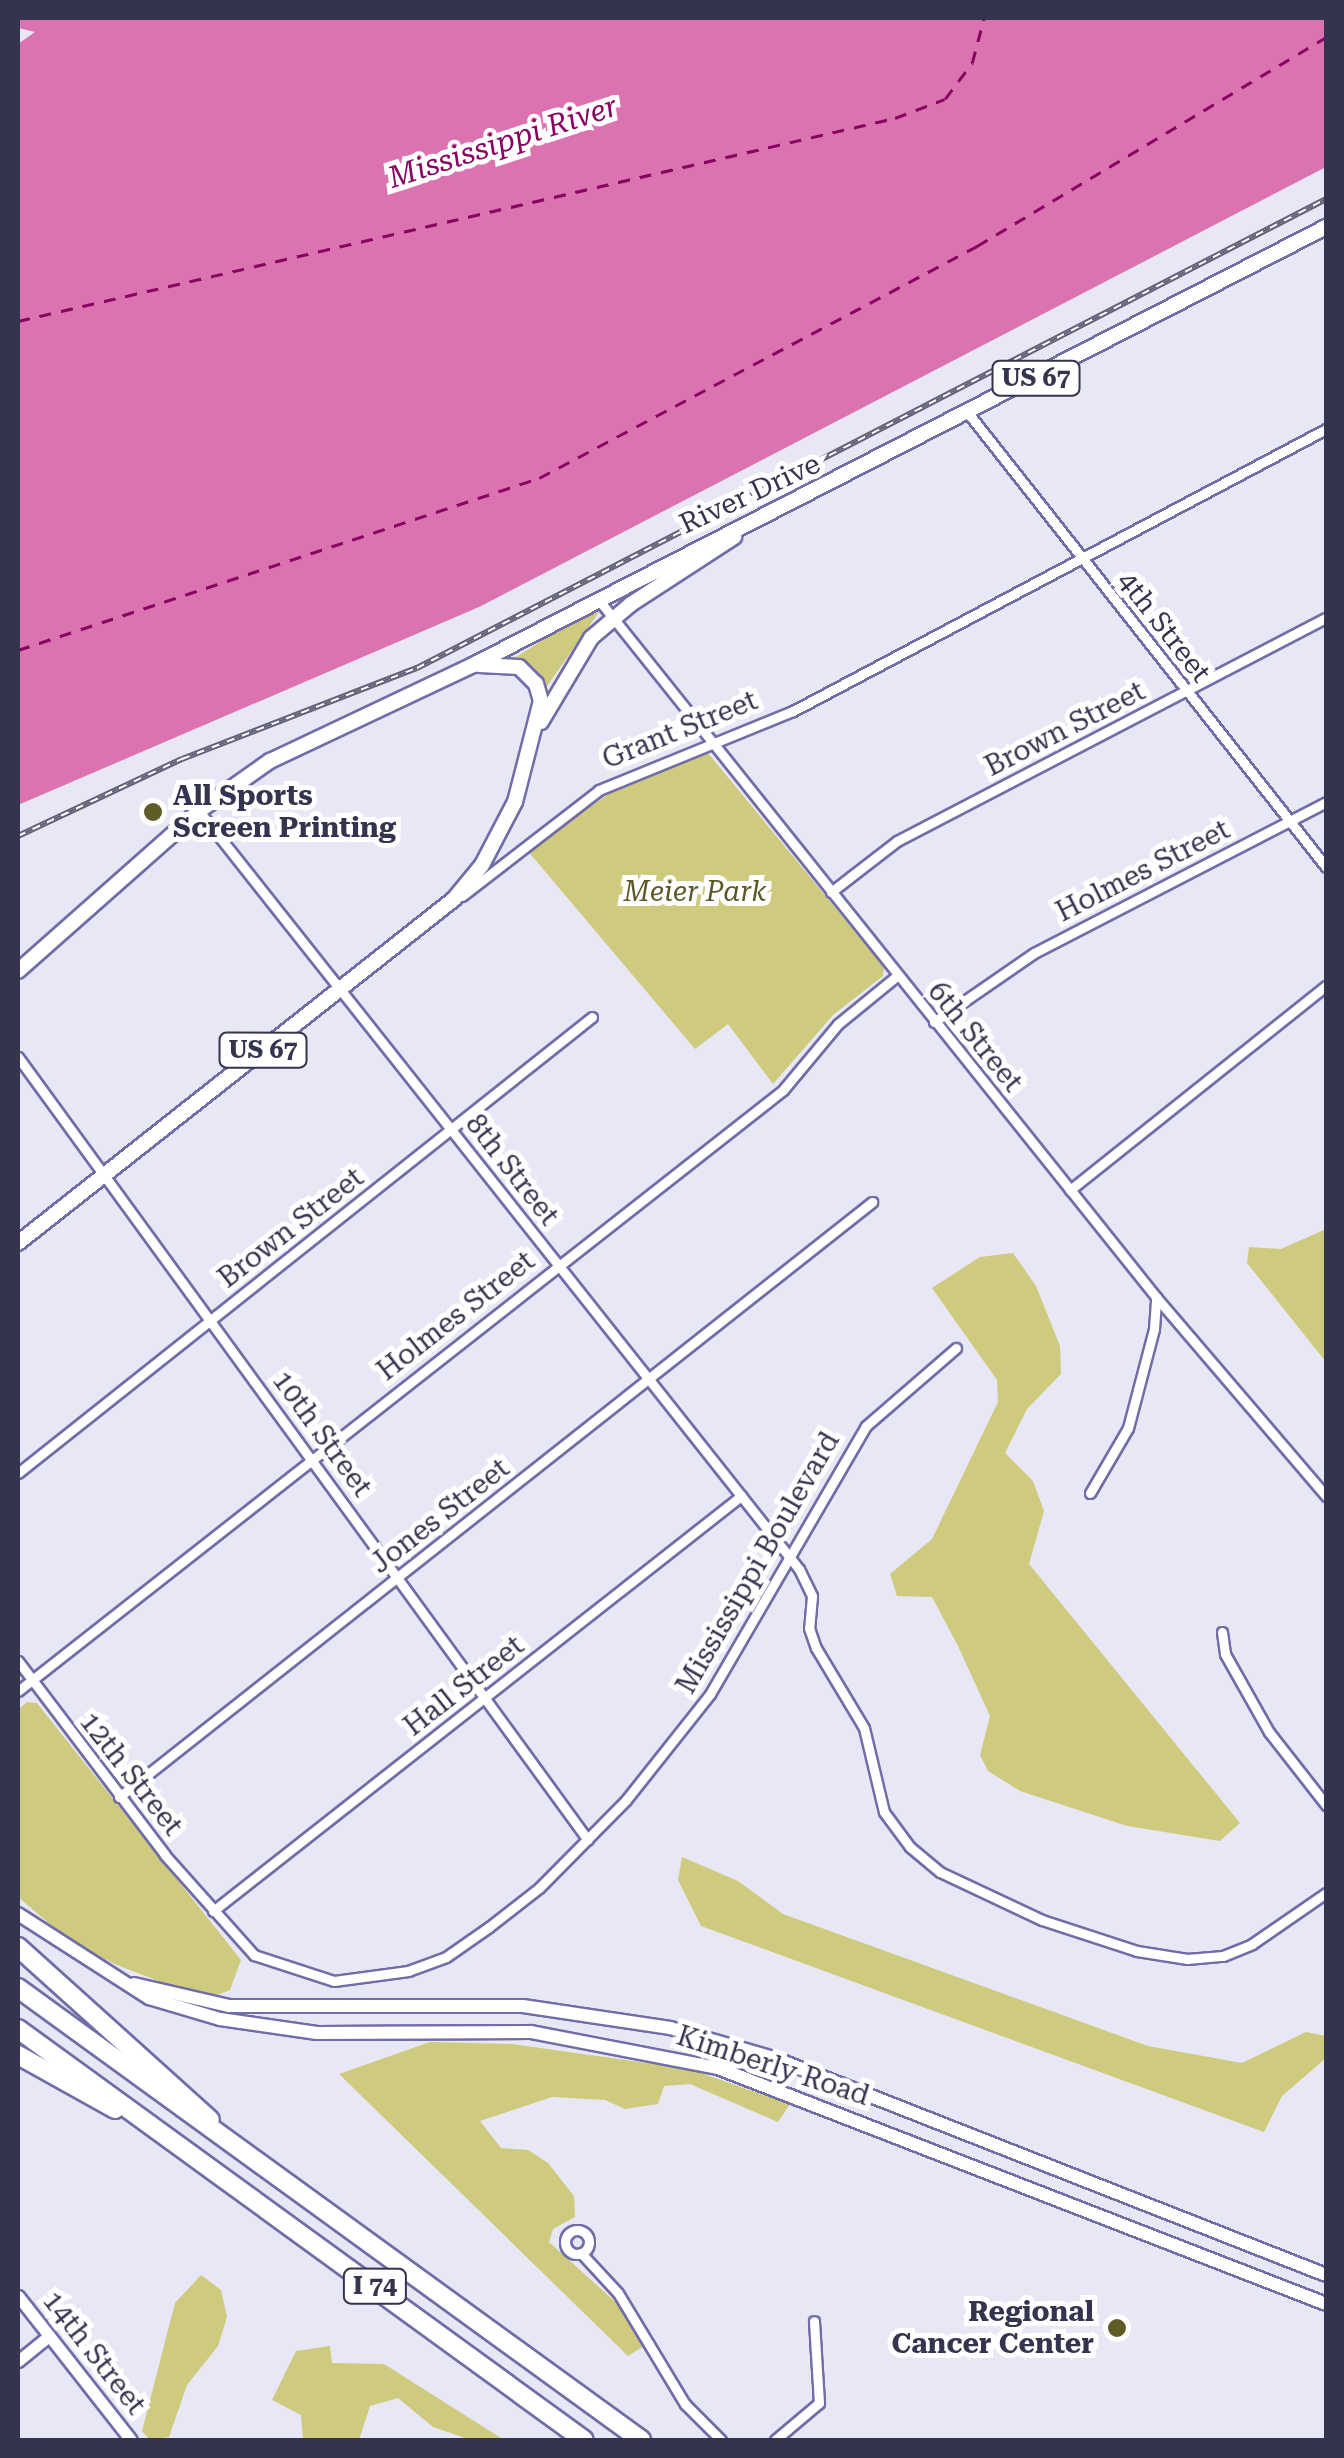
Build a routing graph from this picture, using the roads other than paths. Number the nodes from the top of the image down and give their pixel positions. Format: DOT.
graph roads {
  1 [pos="1326,228"];
  2 [pos="968,413"];
  3 [pos="1326,429"];
  4 [pos="744,528"];
  5 [pos="1082,560"];
  6 [pos="598,598"];
  7 [pos="613,618"];
  8 [pos="1326,618"];
  9 [pos="473,666"];
  10 [pos="1186,692"];
  11 [pos="538,727"];
  12 [pos="715,743"];
  13 [pos="1326,802"];
  14 [pos="199,811"];
  15 [pos="1289,821"];
  16 [pos="1326,867"];
  17 [pos="832,892"];
  18 [pos="420,926"];
  19 [pos="18,971"];
  20 [pos="898,975"];
  21 [pos="1326,986"];
  22 [pos="340,989"];
  23 [pos="592,1017"];
  24 [pos="934,1022"];
  25 [pos="18,1056"];
  26 [pos="452,1130"];
  27 [pos="105,1174"];
  28 [pos="1070,1190"];
  29 [pos="872,1202"];
  30 [pos="18,1244"];
  31 [pos="558,1265"];
  32 [pos="1156,1297"];
  33 [pos="211,1320"];
  34 [pos="956,1348"];
  35 [pos="649,1379"];
  36 [pos="312,1458"];
  37 [pos="18,1473"];
  38 [pos="1090,1493"];
  39 [pos="741,1496"];
  40 [pos="1326,1496"];
  41 [pos="789,1556"];
  42 [pos="398,1578"];
  43 [pos="1222,1632"];
  44 [pos="18,1662"];
  45 [pos="30,1680"];
  46 [pos="18,1691"];
  47 [pos="486,1698"];
  48 [pos="119,1797"];
  49 [pos="1326,1805"];
  50 [pos="588,1840"];
  51 [pos="1326,1893"];
  52 [pos="213,1911"];
  53 [pos="18,1914"];
  54 [pos="18,1947"];
  55 [pos="120,1981"];
  56 [pos="18,1988"];
  57 [pos="18,2029"];
  58 [pos="18,2055"];
  59 [pos="164,2134"];
  60 [pos="233,2147"];
  61 [pos="581,2253"];
  62 [pos="1326,2275"];
  63 [pos="18,2296"];
  64 [pos="1326,2304"];
  65 [pos="814,2321"];
  66 [pos="48,2336"];
  67 [pos="18,2362"];
  68 [pos="131,2440"];
  69 [pos="584,2440"];
  70 [pos="641,2440"];
  71 [pos="721,2440"];
  72 [pos="775,2440"];
  1 -- 2 [label="main road, River Drive / US 67"];
  2 -- 4 [label="main road, River Drive / US 67"];
  2 -- 5 [label="street, 4th Street"];
  3 -- 5 [label="street, Grant Street"];
  4 -- 6 [label="main road, River Drive / US 67"];
  4 -- 7 [label="main road, US 67"];
  5 -- 10 [label="street, 4th Street"];
  5 -- 12 [label="street, Grant Street"];
  6 -- 7 [label="street, 6th Street"];
  6 -- 9 [label="main road, River Drive / US 67"];
  7 -- 11 [label="main road, US 67"];
  7 -- 12 [label="street, 6th Street"];
  8 -- 10 [label="street, Brown Street"];
  9 -- 11 [label="main road"];
  9 -- 14 [label="main road, River Drive / US 67"];
  10 -- 15 [label="street, 4th Street"];
  10 -- 17 [label="street, Brown Street"];
  11 -- 18 [label="main road, US 67"];
  12 -- 17 [label="street, 6th Street"];
  12 -- 18 [label="street, Grant Street"];
  13 -- 15 [label="street, Holmes Street"];
  14 -- 19 [label="main road, US 67"];
  14 -- 22 [label="street, 8th Street"];
  15 -- 16 [label="street, 4th Street"];
  15 -- 24 [label="street, Holmes Street"];
  17 -- 20 [label="street, 6th Street"];
  18 -- 22 [label="main road, Grant Street / US 67"];
  20 -- 24 [label="street, 6th Street"];
  20 -- 31 [label="street, Holmes Street"];
  21 -- 28 [label="street"];
  22 -- 26 [label="street, 8th Street"];
  22 -- 27 [label="main road, Grant Street / US 67"];
  23 -- 26 [label="street, Brown Street"];
  24 -- 28 [label="street, 6th Street"];
  25 -- 27 [label="street, 10th Street"];
  26 -- 31 [label="street, 8th Street"];
  26 -- 33 [label="street, Brown Street"];
  27 -- 30 [label="main road, Grant Street / US 67"];
  27 -- 33 [label="street, 10th Street"];
  28 -- 32 [label="street, 6th Street"];
  29 -- 35 [label="street, Jones Street"];
  31 -- 35 [label="street, 8th Street"];
  31 -- 36 [label="street, Holmes Street"];
  32 -- 38 [label="street"];
  32 -- 40 [label="street, 6th Street"];
  33 -- 36 [label="street, 10th Street"];
  33 -- 37 [label="street, Brown Street"];
  34 -- 41 [label="street, Mississippi Boulevard"];
  35 -- 39 [label="street, 8th Street"];
  35 -- 42 [label="street, Jones Street"];
  36 -- 42 [label="street, 10th Street"];
  36 -- 45 [label="street, Holmes Street"];
  39 -- 41 [label="street, 8th Street"];
  39 -- 47 [label="street, Hall Street"];
  41 -- 50 [label="street, Mississippi Boulevard"];
  41 -- 51 [label="street, 8th Street"];
  42 -- 47 [label="street, 10th Street"];
  42 -- 48 [label="street, Jones Street"];
  43 -- 49 [label="street"];
  44 -- 45 [label="street, 12th Street"];
  45 -- 46 [label="street"];
  45 -- 48 [label="street, 12th Street"];
  47 -- 50 [label="street, 10th Street"];
  47 -- 52 [label="street, Hall Street"];
  48 -- 52 [label="street, 12th Street"];
  50 -- 52 [label="street, Mississippi Boulevard"];
  53 -- 55 [label="main road, Kimberly Road"];
  54 -- 60 [label="highway"];
  55 -- 62 [label="main road, Kimberly Road"];
  55 -- 64 [label="main road, Kimberly Road"];
  56 -- 60 [label="highway, I 74"];
  57 -- 59 [label="highway, I 74"];
  58 -- 59 [label="highway"];
  59 -- 69 [label="highway, I 74"];
  60 -- 70 [label="highway, I 74"];
  61 -- 71 [label="street"];
  63 -- 66 [label="street, 14th Street"];
  65 -- 72 [label="street"];
  66 -- 67 [label="street"];
  66 -- 68 [label="street, 14th Street"];
}
